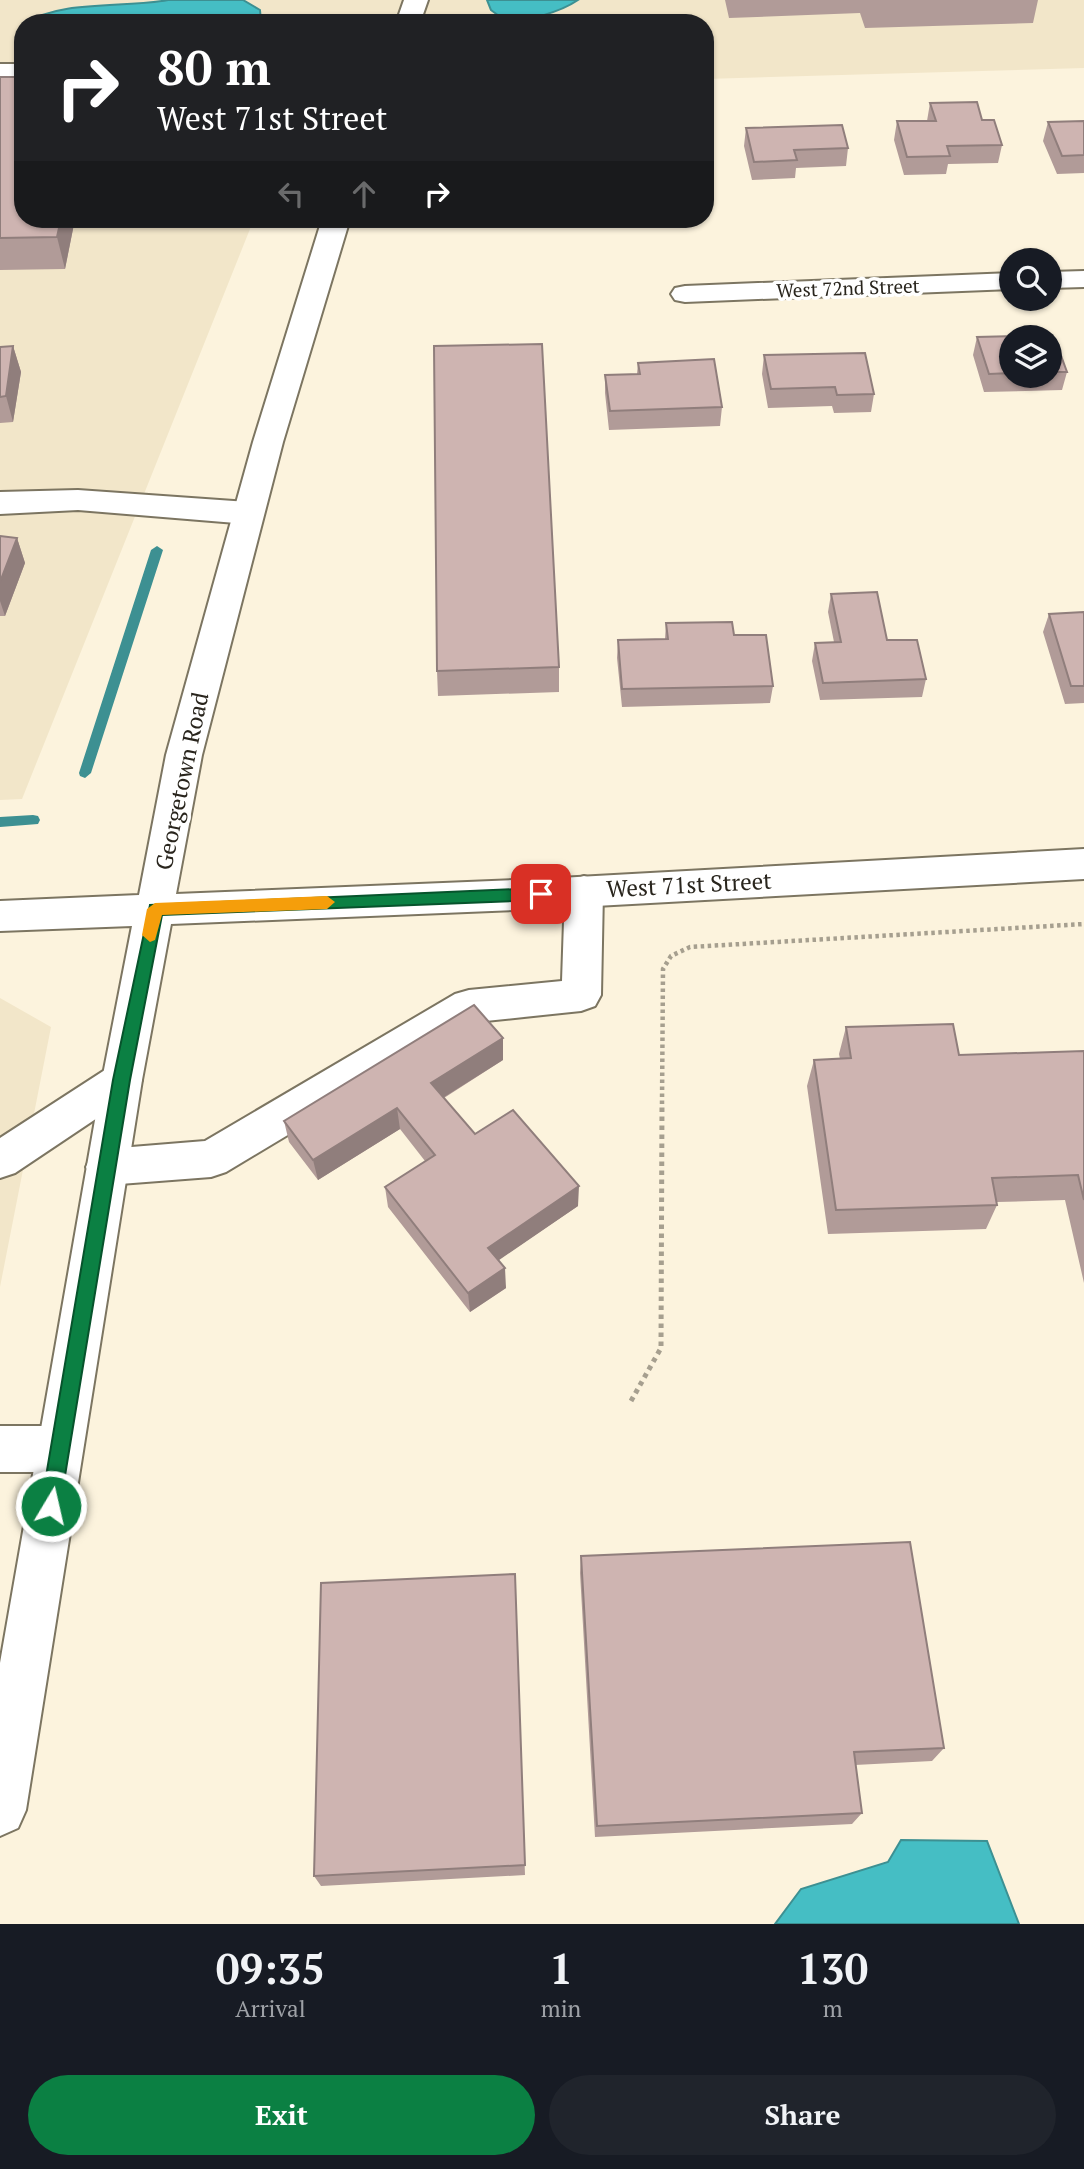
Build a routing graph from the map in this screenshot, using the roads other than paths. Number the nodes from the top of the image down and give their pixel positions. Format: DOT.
graph roads {
  1 [pos="333,228"];
  2 [pos="1084,279"];
  3 [pos="1062,280"];
  4 [pos="999,282"];
  5 [pos="685,294"];
  6 [pos="0,503"];
  7 [pos="248,513"];
  8 [pos="1084,864"];
  9 [pos="584,891"];
  10 [pos="155,909"];
  11 [pos="0,916"];
  12 [pos="122,1080"];
  13 [pos="0,1160"];
  14 [pos="107,1167"];
  15 [pos="0,1449"];
  16 [pos="60,1449"];
  17 [pos="10,1688"];
  18 [pos="0,1810"];
  1 -- 7 [label="main road, Georgetown Road"];
  2 -- 3 [label="main road"];
  4 -- 5 [label="main road, West 72nd Street"];
  6 -- 7 [label="main road"];
  7 -- 10 [label="main road, Georgetown Road"];
  8 -- 9 [label="main road, West 71st Street"];
  9 -- 10 [label="main road, West 71st Street"];
  9 -- 14 [label="main road"];
  10 -- 11 [label="main road, West 71st Street"];
  10 -- 12 [label="main road, Georgetown Road"];
  12 -- 13 [label="main road"];
  12 -- 14 [label="main road, Georgetown Road"];
  14 -- 16 [label="main road, Georgetown Road"];
  15 -- 16 [label="main road"];
  16 -- 17 [label="main road, Georgetown Road"];
  17 -- 18 [label="main road, Georgetown Road"];
}
